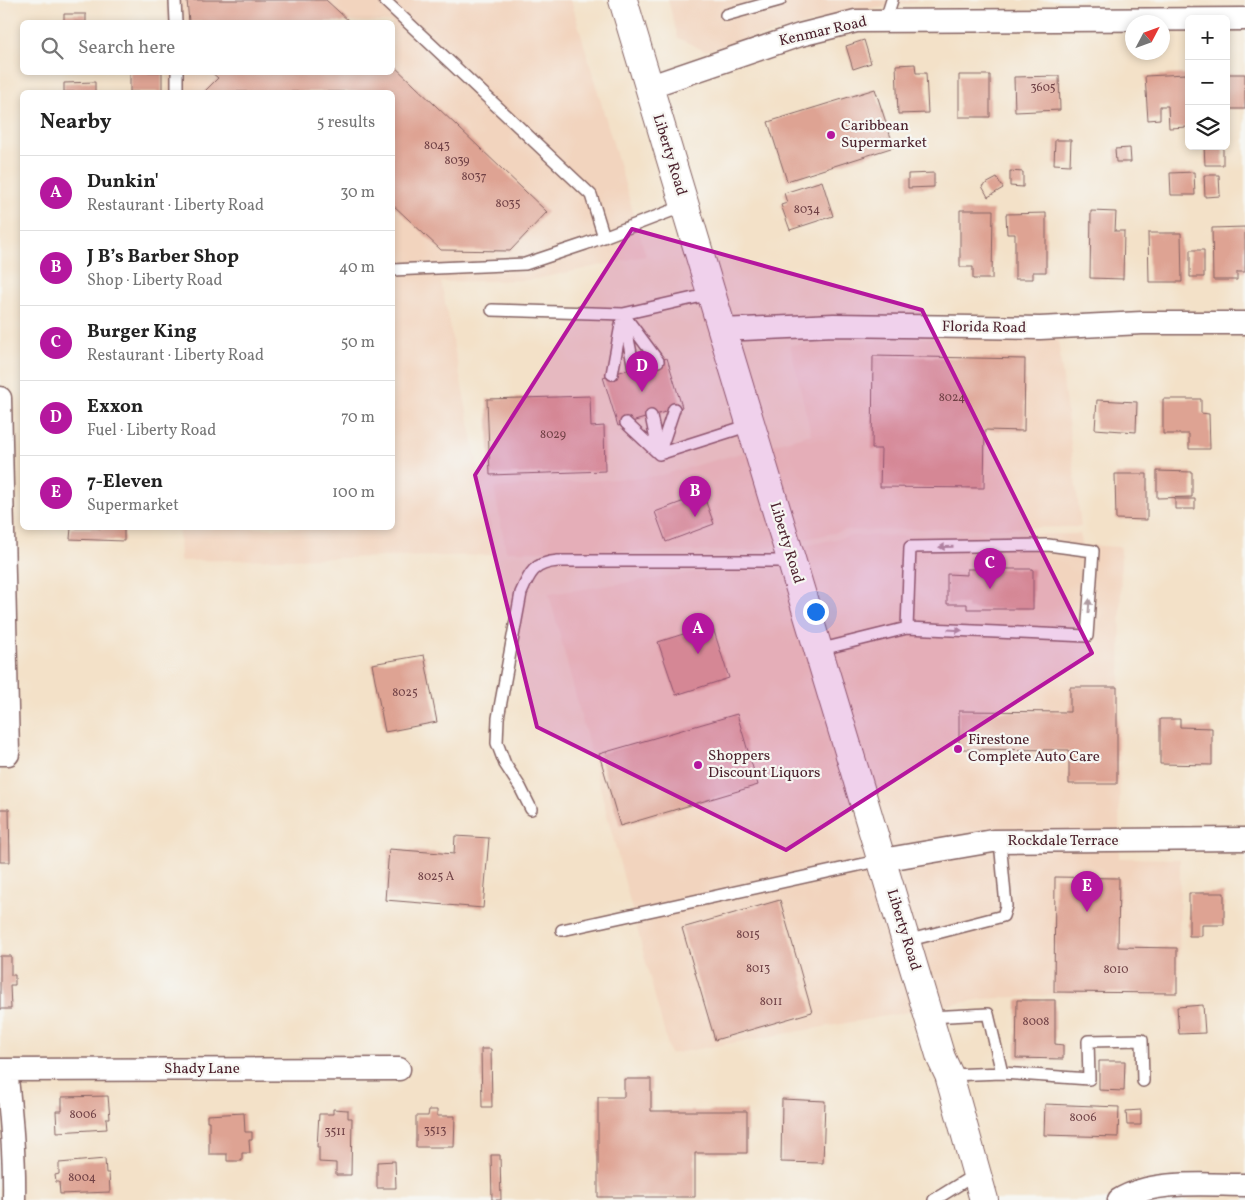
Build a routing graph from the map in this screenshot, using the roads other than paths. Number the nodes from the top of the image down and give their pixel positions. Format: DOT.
graph roads {
  1 [pos="175,0"];
  2 [pos="384,0"];
  3 [pos="622,0"];
  4 [pos="780,0"];
  5 [pos="889,10"];
  6 [pos="726,15"];
  7 [pos="1245,18"];
  8 [pos="176,20"];
  9 [pos="177,75"];
  10 [pos="648,86"];
  11 [pos="177,90"];
  12 [pos="684,206"];
  13 [pos="604,237"];
  14 [pos="395,270"];
  15 [pos="711,294"];
  16 [pos="492,310"];
  17 [pos="623,314"];
  18 [pos="1245,322"];
  19 [pos="722,330"];
  20 [pos="658,361"];
  21 [pos="634,368"];
  22 [pos="612,374"];
  23 [pos="0,398"];
  24 [pos="674,409"];
  25 [pos="651,416"];
  26 [pos="0,422"];
  27 [pos="626,423"];
  28 [pos="750,425"];
  29 [pos="659,454"];
  30 [pos="792,561"];
  31 [pos="907,628"];
  32 [pos="818,650"];
  33 [pos="4,754"];
  34 [pos="531,809"];
  35 [pos="1245,839"];
  36 [pos="1000,841"];
  37 [pos="882,860"];
  38 [pos="562,930"];
  39 [pos="906,941"];
  40 [pos="929,1017"];
  41 [pos="399,1069"];
  42 [pos="3,1070"];
  43 [pos="1002,1073"];
  44 [pos="949,1076"];
  45 [pos="1142,1081"];
  46 [pos="976,1174"];
  47 [pos="1245,1185"];
  48 [pos="14,1200"];
  49 [pos="934,1200"];
  50 [pos="984,1200"];
  51 [pos="1119,1200"];
  1 -- 8 [label="lane"];
  2 -- 13 [label="lane"];
  3 -- 10 [label="main road, Liberty Road"];
  4 -- 6 [label="lane"];
  5 -- 7 [label="street, Kenmar Road"];
  5 -- 10 [label="street, Kenmar Road"];
  9 -- 11 [label="lane"];
  10 -- 12 [label="main road, Liberty Road"];
  12 -- 13 [label="lane"];
  12 -- 15 [label="main road, Liberty Road"];
  13 -- 14 [label="lane"];
  15 -- 17 [label="lane"];
  15 -- 19 [label="main road, Liberty Road"];
  16 -- 17 [label="lane"];
  17 -- 20 [label="lane"];
  17 -- 21 [label="lane"];
  17 -- 22 [label="lane"];
  18 -- 19 [label="street, Florida Road"];
  19 -- 28 [label="main road, Liberty Road"];
  23 -- 26 [label="street"];
  24 -- 29 [label="lane"];
  25 -- 29 [label="lane"];
  26 -- 33 [label="street"];
  27 -- 29 [label="lane"];
  28 -- 29 [label="lane"];
  28 -- 30 [label="main road, Liberty Road"];
  30 -- 32 [label="main road, Liberty Road"];
  30 -- 34 [label="lane"];
  31 -- 31 [label="lane, one-way"];
  31 -- 32 [label="lane"];
  32 -- 37 [label="main road, Liberty Road"];
  35 -- 36 [label="street, Rockdale Terrace"];
  36 -- 37 [label="street, Rockdale Terrace"];
  36 -- 39 [label="lane"];
  37 -- 38 [label="lane"];
  37 -- 39 [label="main road, Liberty Road"];
  39 -- 40 [label="main road, Liberty Road"];
  40 -- 43 [label="lane"];
  40 -- 44 [label="main road, Liberty Road"];
  41 -- 42 [label="street, Shady Lane"];
  42 -- 48 [label="street"];
  43 -- 44 [label="lane"];
  43 -- 45 [label="lane"];
  44 -- 46 [label="main road, Liberty Road"];
  46 -- 49 [label="lane"];
  46 -- 50 [label="main road, Liberty Road"];
  47 -- 51 [label="street"];
}
